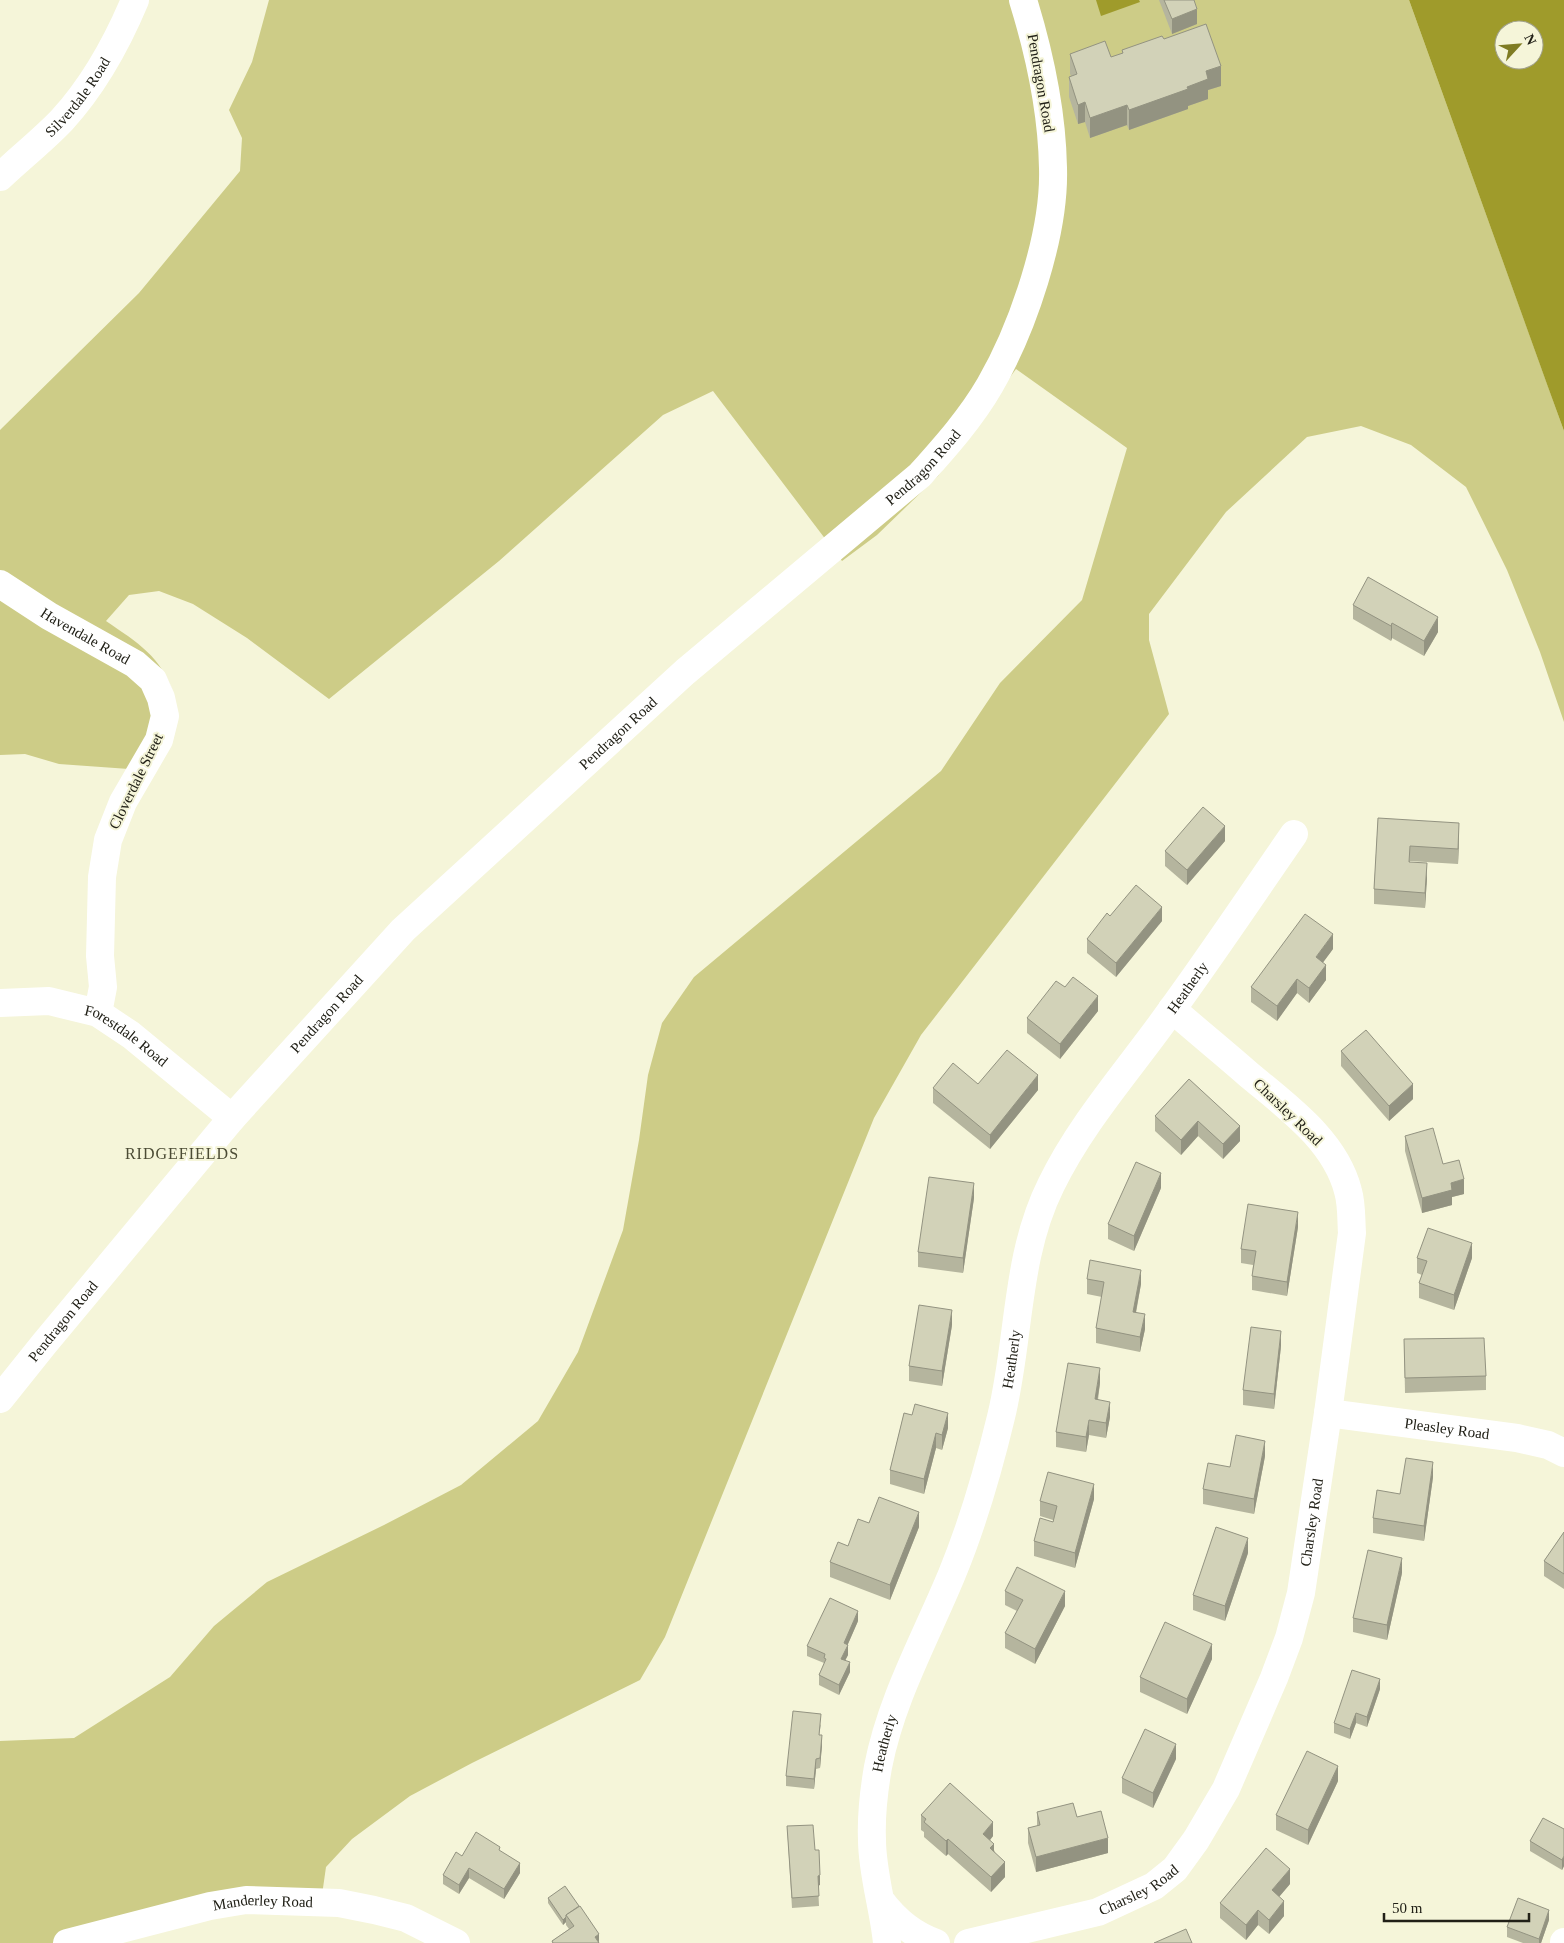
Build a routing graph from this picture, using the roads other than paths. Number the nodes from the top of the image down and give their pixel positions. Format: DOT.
graph roads {
  1 [pos="135,0"];
  2 [pos="1023,0"];
  3 [pos="0,177"];
  4 [pos="0,584"];
  5 [pos="161,698"];
  6 [pos="1294,834"];
  7 [pos="0,1003"];
  8 [pos="1172,1010"];
  9 [pos="98,1013"];
  10 [pos="232,1118"];
  11 [pos="0,1399"];
  12 [pos="1328,1413"];
  13 [pos="1564,1452"];
  14 [pos="881,1901"];
  15 [pos="972,1942"];
  16 [pos="67,1943"];
  17 [pos="456,1943"];
  18 [pos="887,1943"];
  19 [pos="936,1943"];
  20 [pos="946,1943"];
  1 -- 3 [label="street, Silverdale Road"];
  2 -- 10 [label="street, Pendragon Road"];
  4 -- 5 [label="street, Havendale Road"];
  5 -- 9 [label="street, Cloverdale Street"];
  6 -- 8 [label="street, Heatherly"];
  7 -- 9 [label="street, Forestdale Road"];
  8 -- 12 [label="street, Charsley Road"];
  8 -- 14 [label="street, Heatherly"];
  9 -- 10 [label="street, Forestdale Road"];
  10 -- 11 [label="street, Pendragon Road"];
  12 -- 13 [label="street, Pleasley Road"];
  12 -- 15 [label="street, Charsley Road"];
  14 -- 18 [label="street, Heatherly"];
  14 -- 19 [label="street"];
  15 -- 20 [label="street, Charsley Road"];
  16 -- 17 [label="street, Manderley Road"];
}
